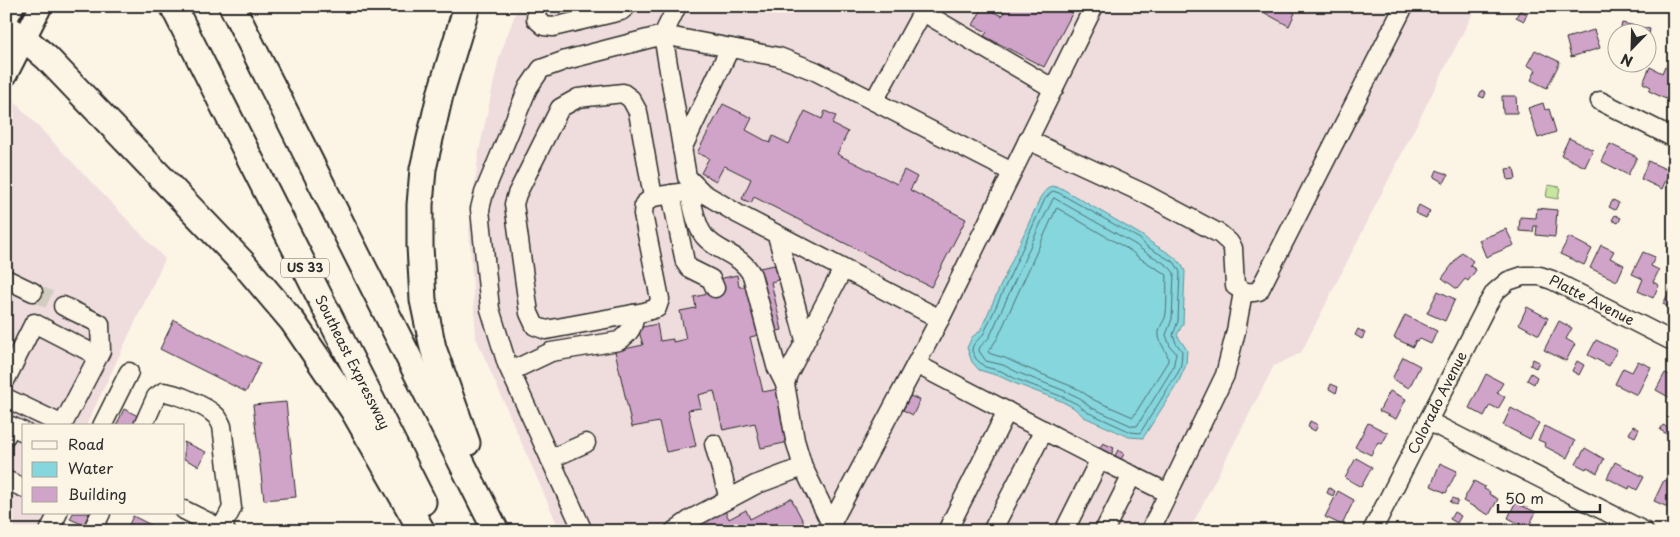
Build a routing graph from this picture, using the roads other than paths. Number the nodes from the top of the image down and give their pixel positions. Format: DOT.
graph roads {
  1 [pos="13,6"];
  2 [pos="41,6"];
  3 [pos="173,6"];
  4 [pos="232,6"];
  5 [pos="467,6"];
  6 [pos="537,6"];
  7 [pos="627,6"];
  8 [pos="677,6"];
  9 [pos="1094,6"];
  10 [pos="1404,6"];
  11 [pos="924,9"];
  12 [pos="6,20"];
  13 [pos="16,33"];
  14 [pos="663,35"];
  15 [pos="730,48"];
  16 [pos="6,75"];
  17 [pos="1054,89"];
  18 [pos="874,101"];
  19 [pos="1600,101"];
  20 [pos="1674,138"];
  21 [pos="1028,140"];
  22 [pos="682,149"];
  23 [pos="1012,172"];
  24 [pos="694,190"];
  25 [pos="671,194"];
  26 [pos="654,197"];
  27 [pos="777,235"];
  28 [pos="843,269"];
  29 [pos="6,279"];
  30 [pos="1508,281"];
  31 [pos="714,288"];
  32 [pos="33,292"];
  33 [pos="1243,292"];
  34 [pos="62,306"];
  35 [pos="633,314"];
  36 [pos="940,319"];
  37 [pos="805,340"];
  38 [pos="1674,342"];
  39 [pos="98,356"];
  40 [pos="916,364"];
  41 [pos="511,371"];
  42 [pos="129,372"];
  43 [pos="6,379"];
  44 [pos="785,384"];
  45 [pos="6,398"];
  46 [pos="1007,411"];
  47 [pos="1428,421"];
  48 [pos="60,424"];
  49 [pos="63,424"];
  50 [pos="103,424"];
  51 [pos="144,424"];
  52 [pos="1044,430"];
  53 [pos="586,444"];
  54 [pos="714,444"];
  55 [pos="1097,458"];
  56 [pos="550,459"];
  57 [pos="803,467"];
  58 [pos="1132,475"];
  59 [pos="6,480"];
  60 [pos="22,487"];
  61 [pos="1168,493"];
  62 [pos="729,499"];
  63 [pos="185,511"];
  64 [pos="58,514"];
  65 [pos="100,514"];
  66 [pos="833,527"];
  67 [pos="223,530"];
  68 [pos="496,530"];
  69 [pos="49,531"];
  70 [pos="92,531"];
  71 [pos="422,531"];
  72 [pos="437,531"];
  73 [pos="583,531"];
  74 [pos="674,531"];
  75 [pos="947,531"];
  76 [pos="992,531"];
  77 [pos="1064,531"];
  78 [pos="1104,531"];
  79 [pos="1150,531"];
  80 [pos="1372,531"];
  81 [pos="1644,531"];
  1 -- 12 [label="main road"];
  2 -- 13 [label="main road"];
  3 -- 72 [label="highway, Southeast Expressway / US 33"];
  4 -- 68 [label="highway"];
  5 -- 68 [label="highway"];
  6 -- 7 [label="street"];
  8 -- 14 [label="street"];
  9 -- 17 [label="street"];
  10 -- 33 [label="street"];
  11 -- 17 [label="street"];
  11 -- 18 [label="street"];
  13 -- 16 [label="main road"];
  13 -- 71 [label="highway"];
  14 -- 15 [label="street"];
  14 -- 22 [label="street"];
  14 -- 41 [label="street"];
  15 -- 18 [label="street"];
  15 -- 22 [label="street"];
  17 -- 21 [label="street"];
  18 -- 23 [label="street"];
  19 -- 20 [label="street"];
  21 -- 23 [label="street"];
  21 -- 33 [label="street"];
  22 -- 24 [label="street"];
  23 -- 36 [label="street"];
  24 -- 25 [label="street"];
  24 -- 27 [label="street"];
  24 -- 44 [label="street"];
  25 -- 26 [label="street"];
  25 -- 31 [label="street"];
  26 -- 35 [label="street"];
  26 -- 35 [label="street"];
  27 -- 28 [label="street"];
  27 -- 37 [label="street"];
  28 -- 36 [label="street"];
  28 -- 37 [label="street"];
  29 -- 32 [label="street"];
  30 -- 38 [label="street, Platte Avenue"];
  30 -- 47 [label="street, Colorado Avenue"];
  33 -- 61 [label="street"];
  34 -- 39 [label="street"];
  35 -- 41 [label="street"];
  36 -- 40 [label="street"];
  37 -- 44 [label="street"];
  39 -- 43 [label="street"];
  39 -- 49 [label="street"];
  40 -- 46 [label="street"];
  40 -- 66 [label="street"];
  41 -- 56 [label="street"];
  42 -- 50 [label="street"];
  44 -- 57 [label="street"];
  45 -- 48 [label="street"];
  46 -- 52 [label="street"];
  46 -- 75 [label="street"];
  47 -- 80 [label="street, Colorado Avenue"];
  47 -- 81 [label="street"];
  51 -- 67 [label="street"];
  52 -- 55 [label="street"];
  52 -- 76 [label="street"];
  53 -- 56 [label="street"];
  54 -- 62 [label="street"];
  55 -- 58 [label="street"];
  55 -- 77 [label="street"];
  56 -- 73 [label="street"];
  57 -- 62 [label="street"];
  57 -- 66 [label="street"];
  58 -- 61 [label="street"];
  58 -- 78 [label="street"];
  59 -- 60 [label="street"];
  61 -- 79 [label="street"];
  62 -- 74 [label="street"];
  63 -- 67 [label="street"];
  64 -- 69 [label="street"];
  65 -- 70 [label="street"];
}
